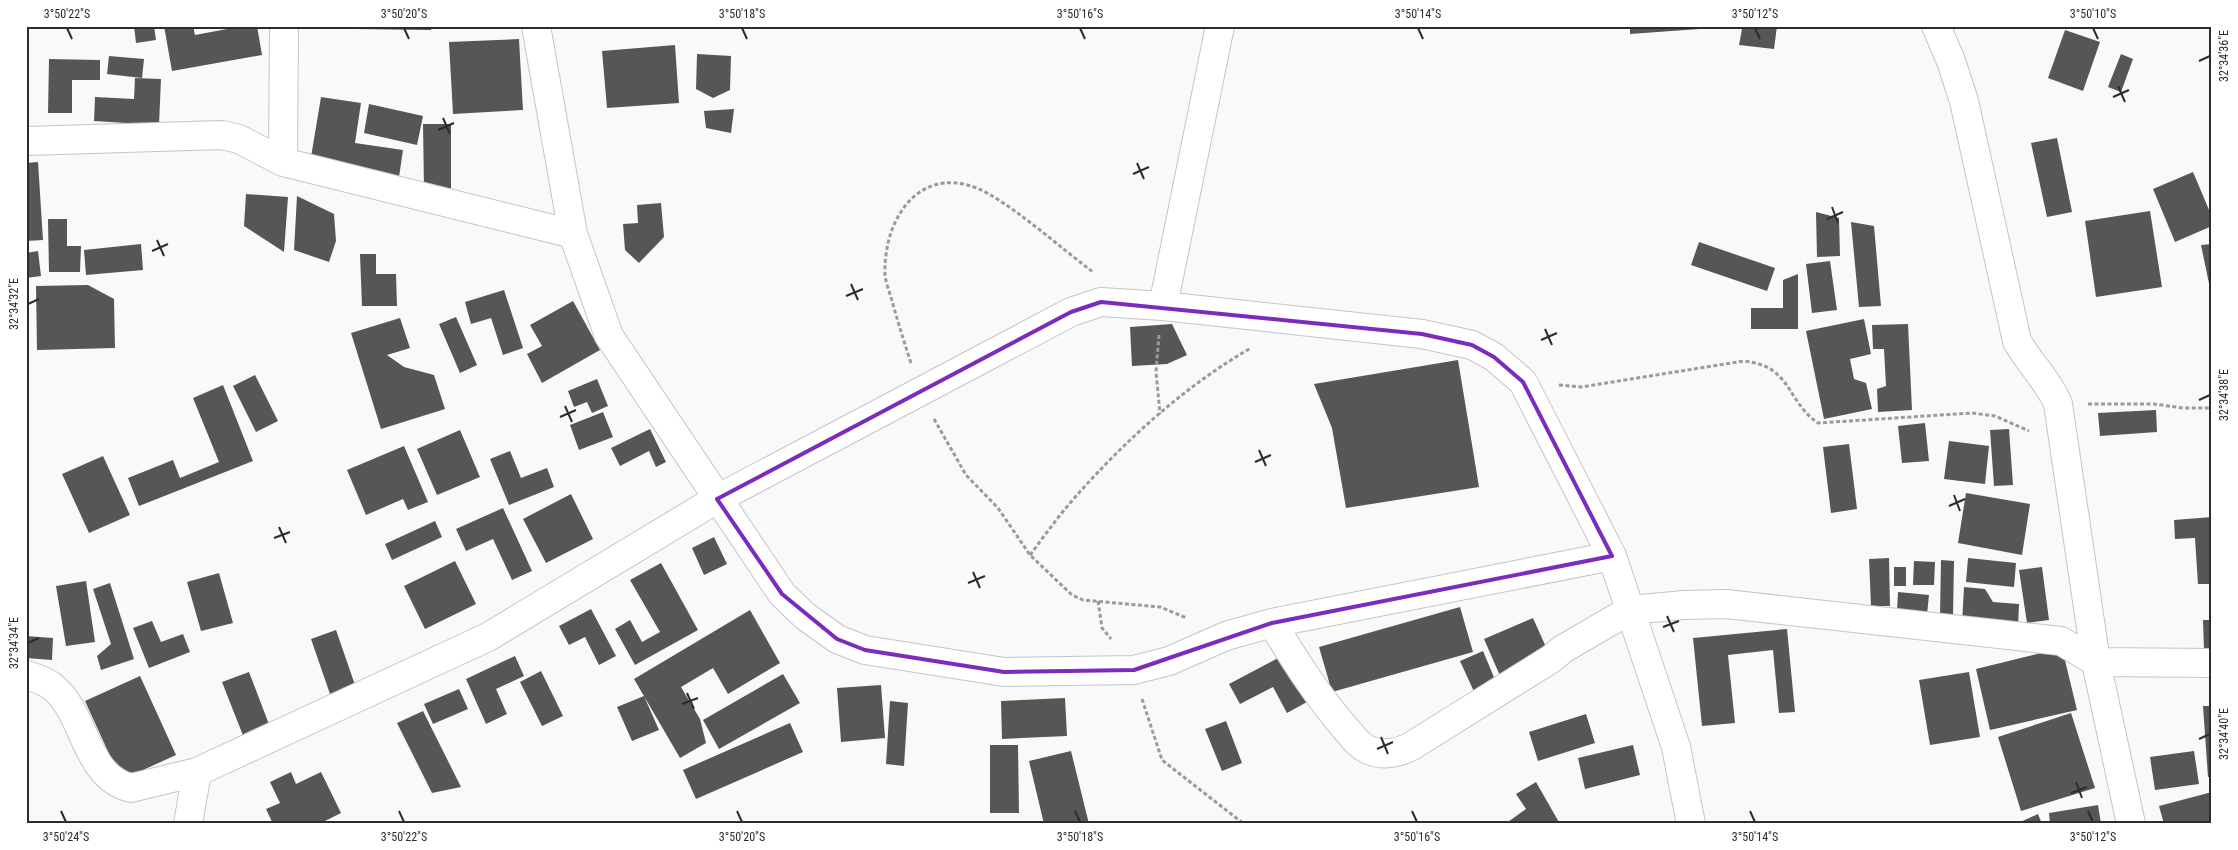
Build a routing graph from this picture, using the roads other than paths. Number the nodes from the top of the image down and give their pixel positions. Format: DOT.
graph roads {
  1 [pos="284,26"];
  2 [pos="536,26"];
  3 [pos="1220,26"];
  4 [pos="1936,26"];
  5 [pos="26,141"];
  6 [pos="283,162"];
  7 [pos="573,234"];
  8 [pos="1163,306"];
  9 [pos="717,499"];
  10 [pos="1612,556"];
  11 [pos="1630,610"];
  12 [pos="1272,623"];
  13 [pos="2096,662"];
  14 [pos="2212,663"];
  15 [pos="26,675"];
  16 [pos="198,772"];
  17 [pos="188,824"];
  18 [pos="1691,824"];
  19 [pos="2130,824"];
  1 -- 6 [label="street"];
  2 -- 7 [label="street"];
  3 -- 8 [label="street"];
  4 -- 13 [label="street"];
  5 -- 6 [label="street"];
  6 -- 7 [label="street"];
  7 -- 9 [label="street"];
  8 -- 9 [label="street"];
  8 -- 10 [label="street"];
  9 -- 12 [label="street"];
  9 -- 16 [label="street"];
  10 -- 11 [label="street"];
  10 -- 12 [label="street"];
  11 -- 12 [label="street"];
  11 -- 13 [label="street"];
  11 -- 18 [label="street"];
  13 -- 14 [label="street"];
  13 -- 19 [label="street"];
  15 -- 16 [label="street"];
  16 -- 17 [label="street"];
}
